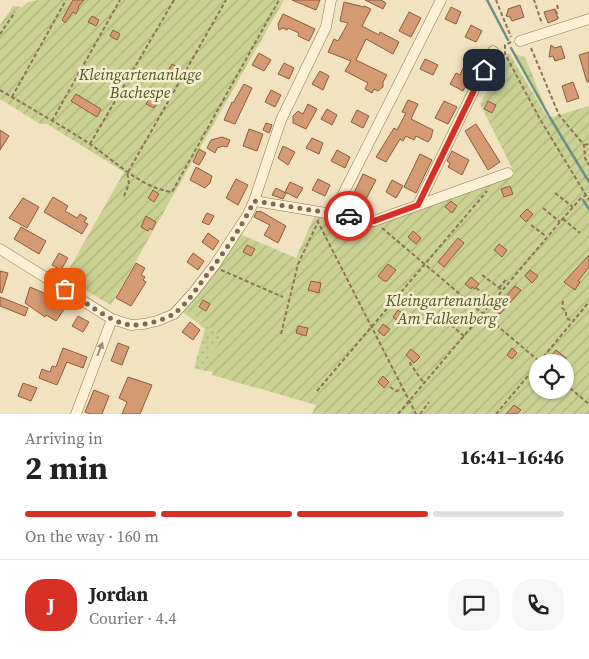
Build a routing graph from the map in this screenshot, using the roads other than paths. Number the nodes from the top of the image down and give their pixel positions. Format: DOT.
graph roads {
  1 [pos="331,0"];
  2 [pos="441,0"];
  3 [pos="589,19"];
  4 [pos="520,40"];
  5 [pos="493,51"];
  6 [pos="508,173"];
  7 [pos="254,201"];
  8 [pos="418,205"];
  9 [pos="333,214"];
  10 [pos="0,249"];
  11 [pos="112,318"];
  12 [pos="76,414"];
  1 -- 7 [label="street"];
  2 -- 9 [label="street"];
  3 -- 4 [label="street"];
  5 -- 8 [label="street"];
  6 -- 8 [label="street"];
  7 -- 9 [label="street"];
  7 -- 11 [label="street"];
  8 -- 9 [label="street"];
  10 -- 11 [label="street"];
  12 -- 11 [label="street, one-way"];
}
